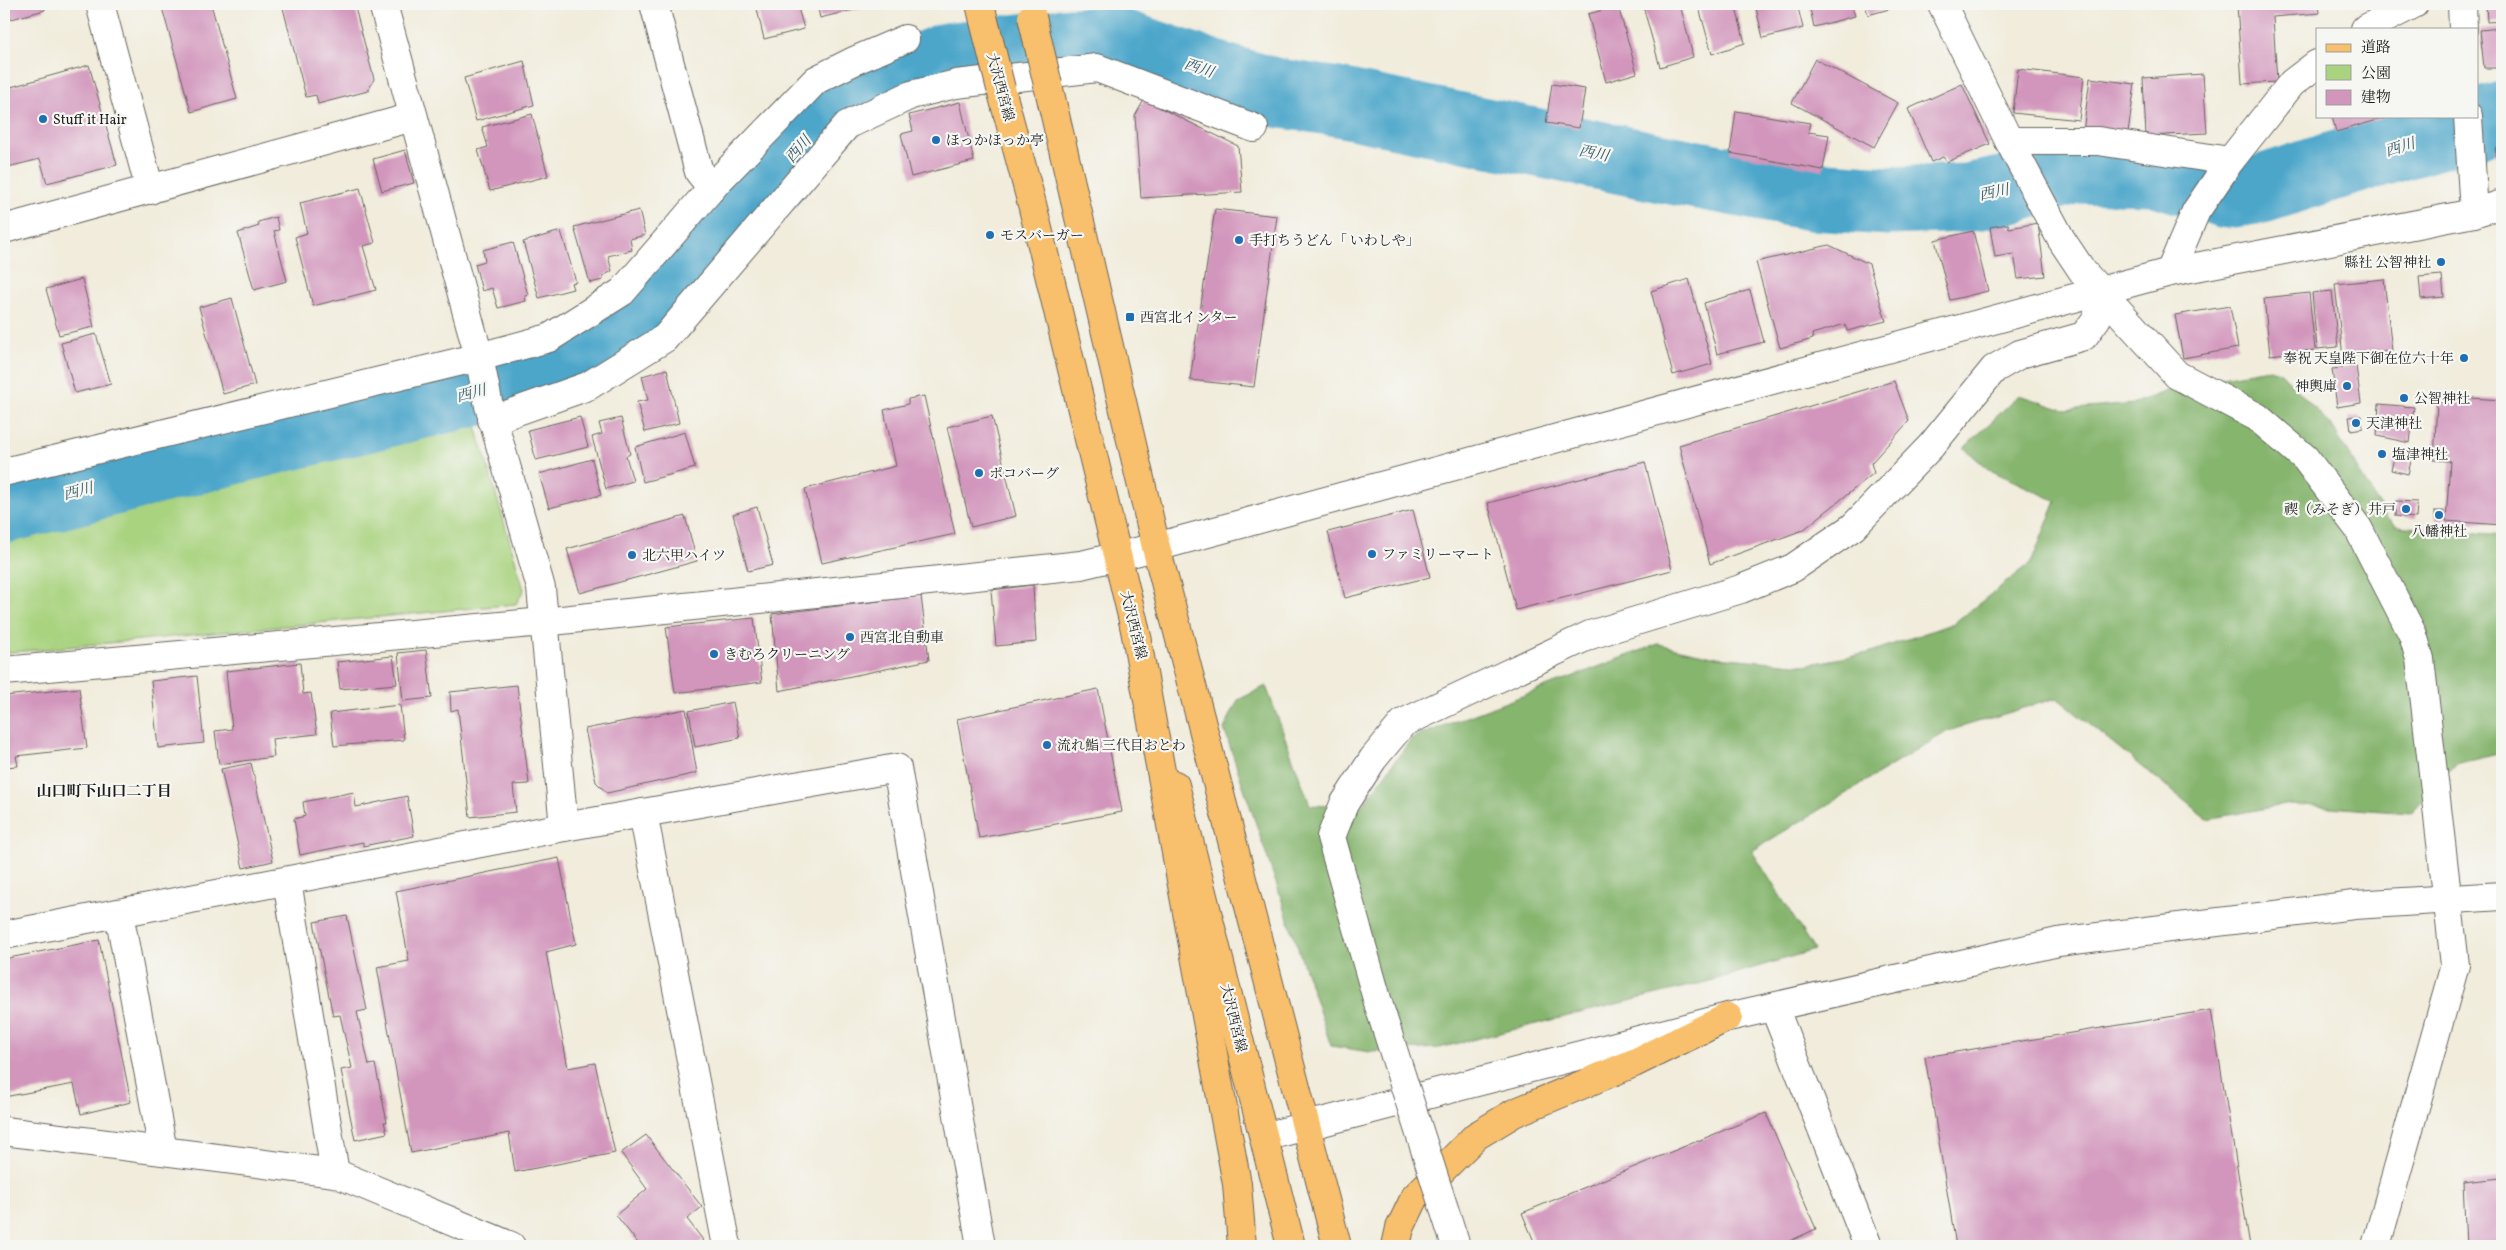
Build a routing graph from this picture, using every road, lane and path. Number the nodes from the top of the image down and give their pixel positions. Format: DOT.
graph roads {
  1 [pos="100,4"];
  2 [pos="383,4"];
  3 [pos="654,4"];
  4 [pos="1942,4"];
  5 [pos="2414,4"];
  6 [pos="2462,4"];
  7 [pos="1030,10"];
  8 [pos="982,12"];
  9 [pos="2367,28"];
  10 [pos="2463,28"];
  11 [pos="905,39"];
  12 [pos="2316,65"];
  13 [pos="413,117"];
  14 [pos="2468,118"];
  15 [pos="1254,128"];
  16 [pos="2014,149"];
  17 [pos="2226,168"];
  18 [pos="712,188"];
  19 [pos="150,190"];
  20 [pos="2502,204"];
  21 [pos="2474,213"];
  22 [pos="4,230"];
  23 [pos="2170,272"];
  24 [pos="2100,291"];
  25 [pos="480,366"];
  26 [pos="490,413"];
  27 [pos="4,472"];
  28 [pos="1156,547"];
  29 [pos="1117,556"];
  30 [pos="1133,619"];
  31 [pos="543,622"];
  32 [pos="4,671"];
  33 [pos="643,813"];
  34 [pos="564,827"];
  35 [pos="287,881"];
  36 [pos="2502,896"];
  37 [pos="2448,901"];
  38 [pos="119,913"];
  39 [pos="4,935"];
  40 [pos="1774,1007"];
  41 [pos="1728,1017"];
  42 [pos="1308,1126"];
  43 [pos="4,1131"];
  44 [pos="1264,1136"];
  45 [pos="162,1151"];
  46 [pos="335,1173"];
  47 [pos="512,1246"];
  48 [pos="727,1246"];
  49 [pos="981,1246"];
  50 [pos="1242,1246"];
  51 [pos="1291,1246"];
  52 [pos="1337,1246"];
  53 [pos="1396,1246"];
  54 [pos="1456,1246"];
  55 [pos="1868,1246"];
  56 [pos="2376,1246"];
  1 -- 19 [label="street"];
  2 -- 13 [label="street"];
  3 -- 18 [label="street"];
  4 -- 16 [label="street"];
  5 -- 9 [label="street"];
  6 -- 10 [label="street"];
  7 -- 28 [label="main road, bridge"];
  8 -- 29 [label="main road, 大沢西宮線, bridge"];
  11 -- 18 [label="street"];
  12 -- 17 [label="street"];
  13 -- 19 [label="street"];
  13 -- 25 [label="street"];
  14 -- 21 [label="street"];
  15 -- 26 [label="street"];
  16 -- 17 [label="street"];
  16 -- 24 [label="street"];
  17 -- 23 [label="street"];
  18 -- 25 [label="street"];
  19 -- 22 [label="street"];
  20 -- 21 [label="street"];
  21 -- 23 [label="street"];
  23 -- 24 [label="street"];
  24 -- 28 [label="street"];
  24 -- 37 [label="street"];
  24 -- 54 [label="street, bridge"];
  25 -- 26 [label="street"];
  25 -- 27 [label="street"];
  26 -- 31 [label="street"];
  28 -- 29 [label="street"];
  28 -- 42 [label="main road"];
  29 -- 30 [label="main road, 大沢西宮線"];
  29 -- 31 [label="street"];
  30 -- 44 [label="main road, 大沢西宮線"];
  30 -- 50 [label="main road"];
  31 -- 32 [label="street"];
  31 -- 34 [label="street"];
  33 -- 34 [label="street"];
  33 -- 48 [label="street"];
  33 -- 49 [label="street"];
  34 -- 35 [label="street"];
  35 -- 38 [label="street"];
  35 -- 46 [label="street"];
  36 -- 37 [label="street"];
  37 -- 40 [label="street"];
  37 -- 56 [label="street"];
  38 -- 39 [label="street"];
  38 -- 45 [label="street"];
  40 -- 41 [label="street"];
  40 -- 55 [label="street"];
  41 -- 42 [label="street"];
  41 -- 53 [label="main road"];
  42 -- 44 [label="street"];
  42 -- 52 [label="main road"];
  43 -- 45 [label="street"];
  44 -- 51 [label="main road, 大沢西宮線"];
  45 -- 46 [label="street"];
  46 -- 47 [label="street"];
}
